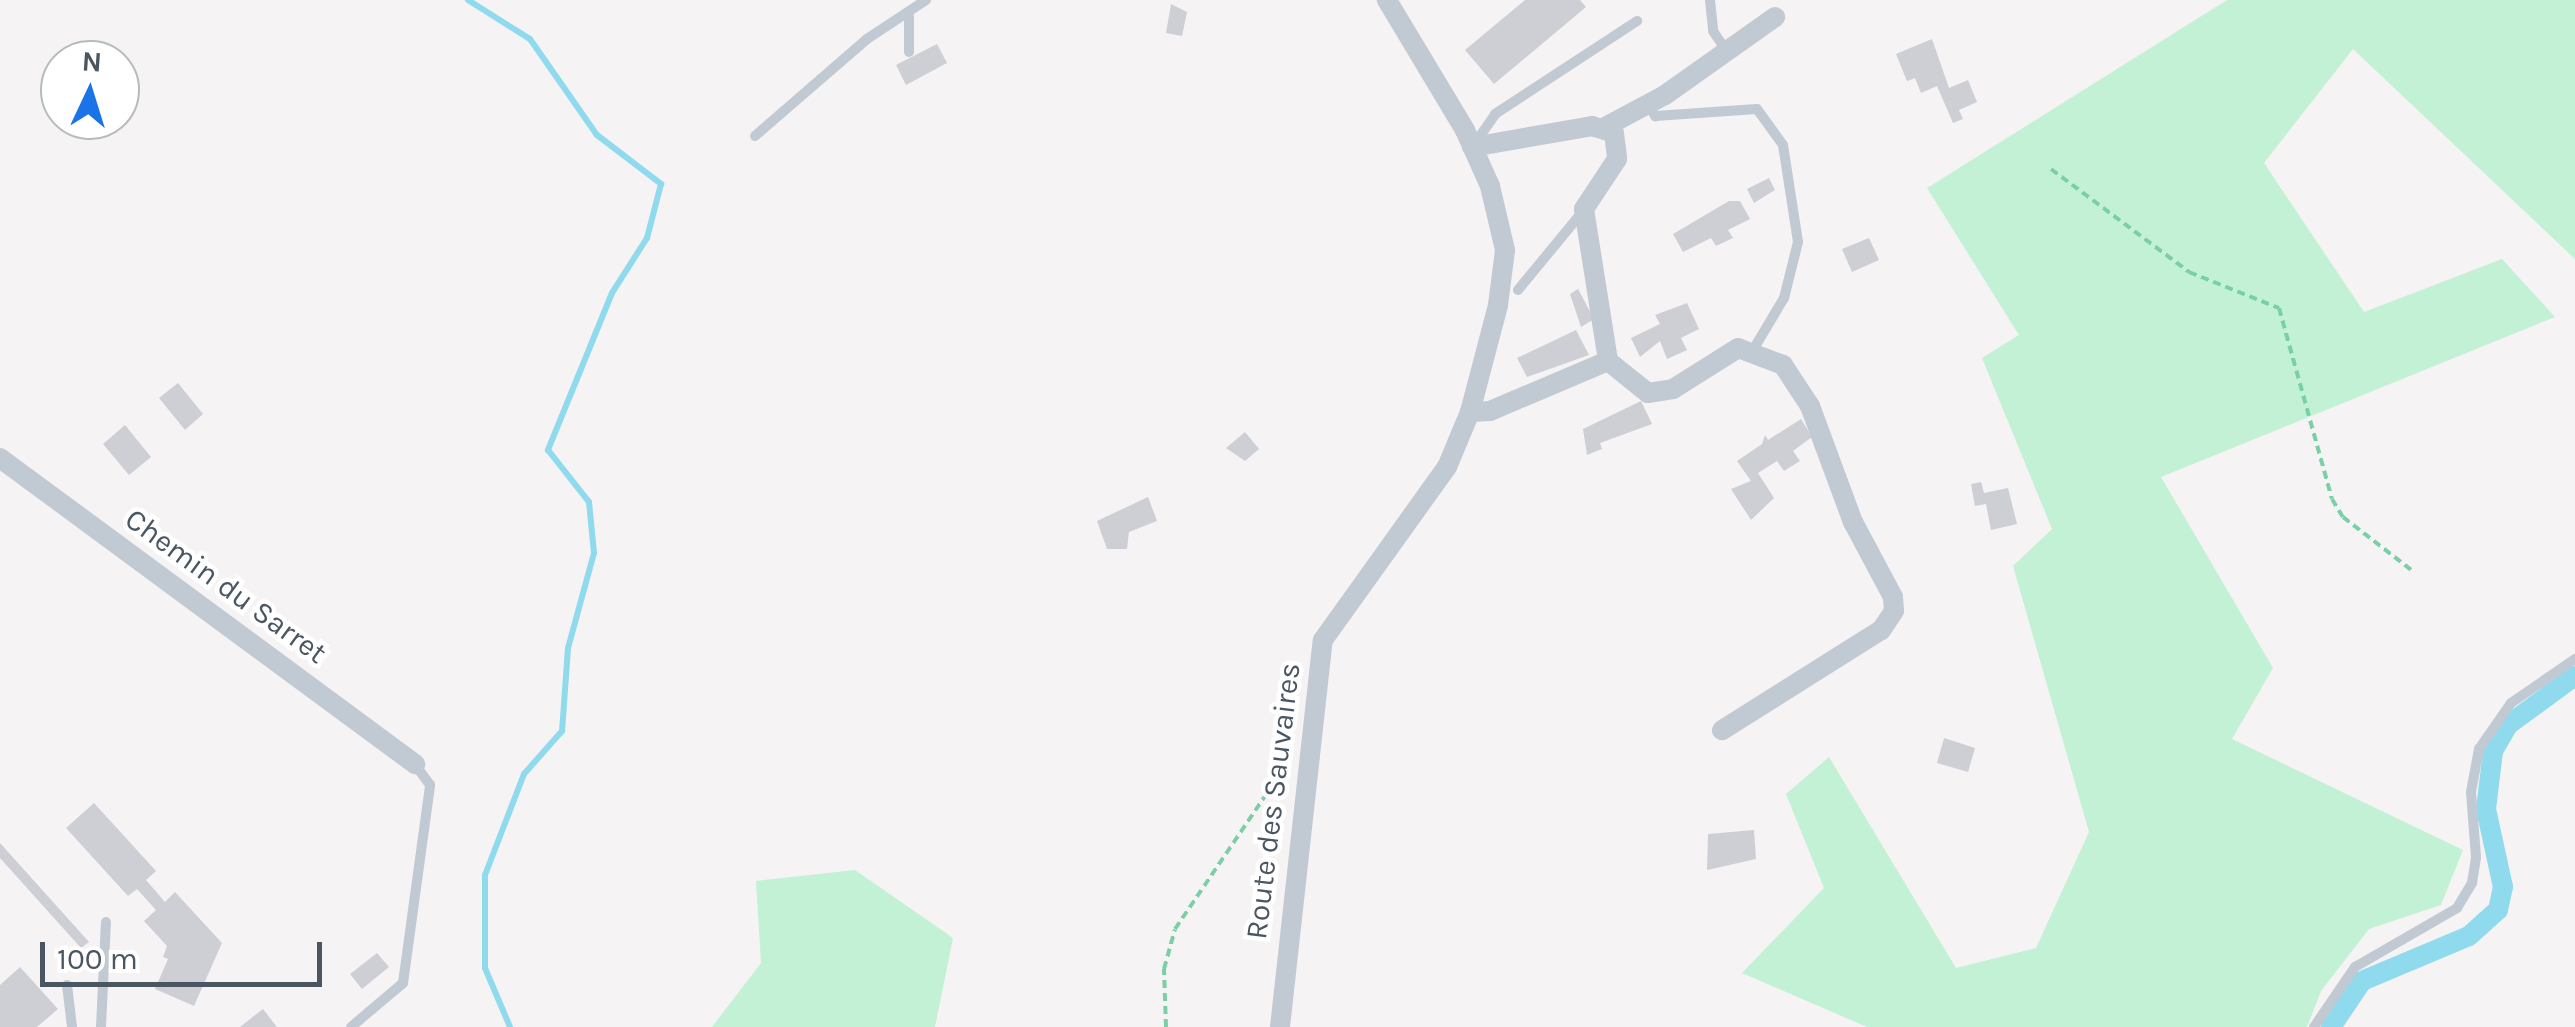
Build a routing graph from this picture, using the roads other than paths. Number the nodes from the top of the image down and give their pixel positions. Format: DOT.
graph roads {
  1 [pos="926,0"];
  2 [pos="1386,0"];
  3 [pos="1710,0"];
  4 [pos="910,16"];
  5 [pos="1775,17"];
  6 [pos="1638,21"];
  7 [pos="1726,50"];
  8 [pos="908,52"];
  9 [pos="1649,105"];
  10 [pos="1606,127"];
  11 [pos="755,136"];
  12 [pos="1472,146"];
  13 [pos="1584,209"];
  14 [pos="1518,290"];
  15 [pos="1753,350"];
  16 [pos="1608,360"];
  17 [pos="1470,412"];
  18 [pos="0,458"];
  19 [pos="2575,658"];
  20 [pos="1722,730"];
  21 [pos="415,764"];
  22 [pos="106,922"];
  23 [pos="67,984"];
  24 [pos="72,1027"];
  25 [pos="101,1027"];
  26 [pos="351,1027"];
  27 [pos="1280,1027"];
  28 [pos="2314,1027"];
  1 -- 4 [label="lane"];
  2 -- 12 [label="street, Route des Sauvaires"];
  3 -- 7 [label="lane"];
  4 -- 8 [label="lane"];
  4 -- 11 [label="lane"];
  5 -- 7 [label="street"];
  6 -- 12 [label="lane"];
  7 -- 9 [label="street"];
  9 -- 10 [label="street"];
  9 -- 15 [label="lane"];
  10 -- 12 [label="street"];
  10 -- 13 [label="street"];
  12 -- 17 [label="street, Route des Sauvaires"];
  13 -- 14 [label="lane"];
  13 -- 16 [label="street"];
  15 -- 16 [label="street"];
  15 -- 20 [label="street"];
  16 -- 17 [label="street"];
  17 -- 27 [label="street, Route des Sauvaires"];
  18 -- 21 [label="street, Chemin du Sarret"];
  19 -- 28 [label="lane"];
  21 -- 26 [label="lane"];
  22 -- 25 [label="lane"];
  23 -- 24 [label="lane"];
}
